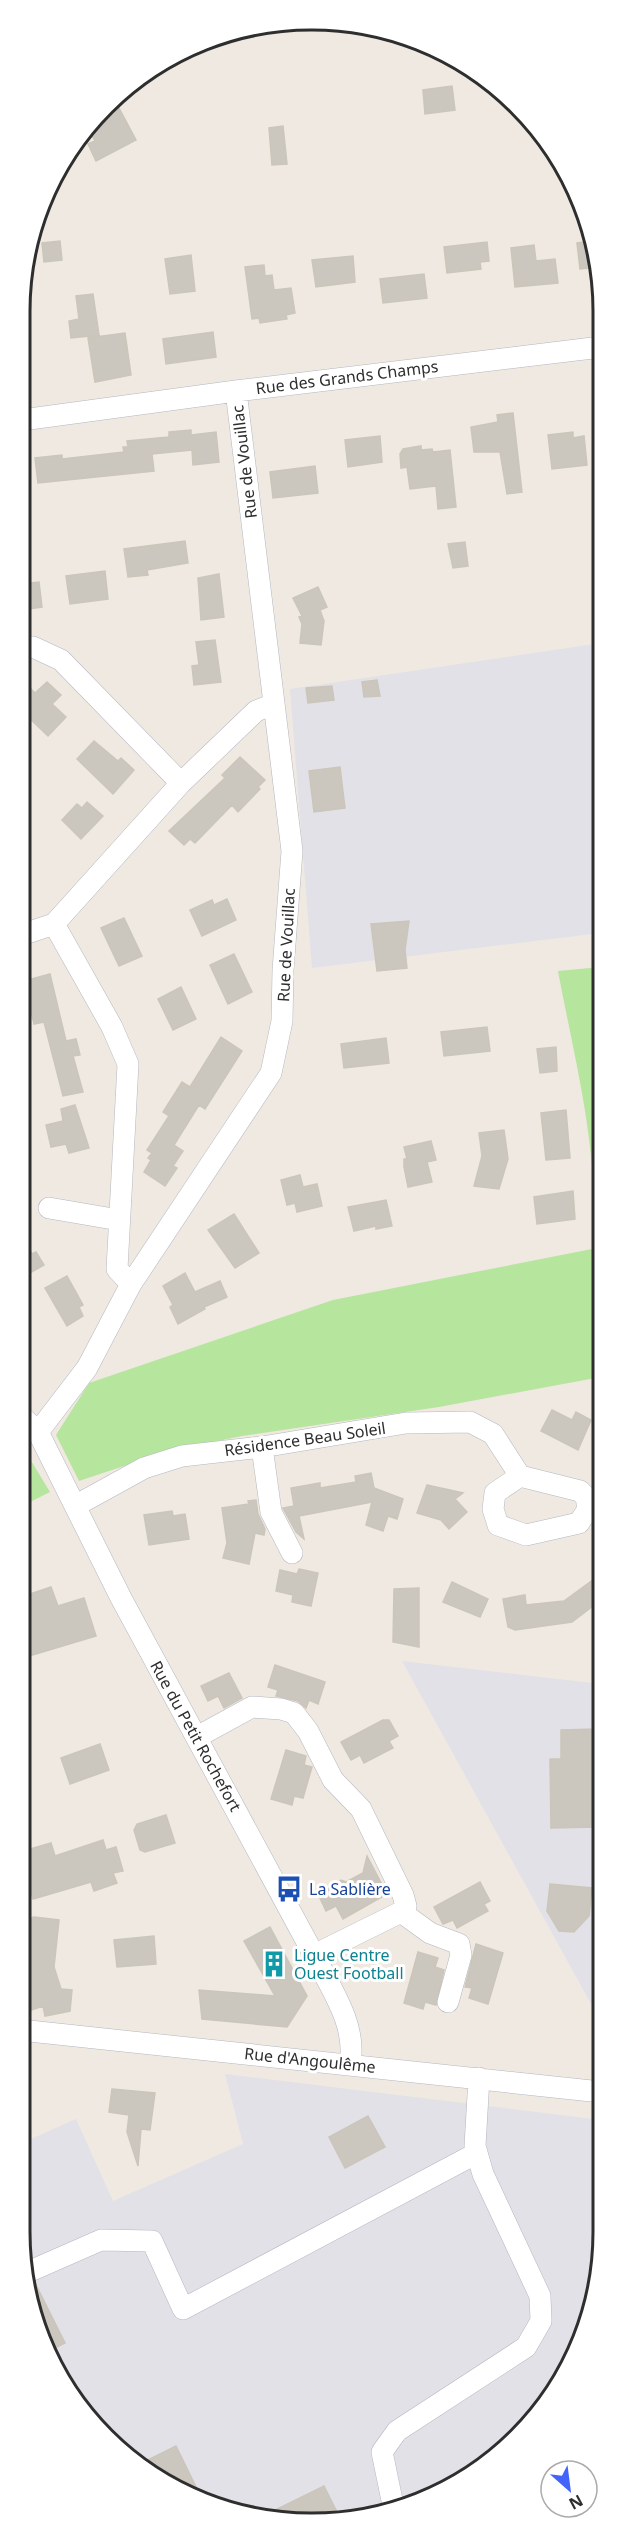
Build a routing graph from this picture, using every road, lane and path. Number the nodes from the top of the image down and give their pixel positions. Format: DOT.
graph roads {
  1 [pos="593,348"];
  2 [pos="236,391"];
  3 [pos="30,419"];
  4 [pos="30,647"];
  5 [pos="274,704"];
  6 [pos="181,783"];
  7 [pos="54,924"];
  8 [pos="30,931"];
  9 [pos="49,1208"];
  10 [pos="119,1220"];
  11 [pos="131,1284"];
  12 [pos="30,1424"];
  13 [pos="38,1432"];
  14 [pos="262,1447"];
  15 [pos="520,1476"];
  16 [pos="75,1506"];
  17 [pos="292,1552"];
  18 [pos="197,1737"];
  19 [pos="401,1912"];
  20 [pos="314,1955"];
  21 [pos="448,2002"];
  22 [pos="30,2031"];
  23 [pos="350,2063"];
  24 [pos="479,2078"];
  25 [pos="593,2091"];
  26 [pos="477,2153"];
  27 [pos="32,2270"];
  28 [pos="392,2501"];
  1 -- 2 [label="street, Rue des Grands Champs"];
  2 -- 3 [label="street, Rue des Grands Champs"];
  2 -- 5 [label="street, Rue de Vouillac"];
  4 -- 6 [label="street"];
  5 -- 6 [label="street"];
  5 -- 11 [label="street, Rue de Vouillac"];
  6 -- 7 [label="street"];
  7 -- 8 [label="street"];
  7 -- 10 [label="street"];
  9 -- 10 [label="street"];
  10 -- 11 [label="street"];
  11 -- 13 [label="street, Rue de Vouillac"];
  12 -- 13 [label="street, Rue du Petit Rochefort"];
  13 -- 16 [label="street, Rue du Petit Rochefort"];
  14 -- 15 [label="street, Résidence Beau Soleil"];
  14 -- 16 [label="street, Résidence Beau Soleil"];
  14 -- 17 [label="street"];
  16 -- 18 [label="street, Rue du Petit Rochefort"];
  18 -- 19 [label="street"];
  18 -- 20 [label="street, Rue du Petit Rochefort"];
  19 -- 20 [label="street"];
  19 -- 21 [label="street"];
  20 -- 23 [label="street, Rue du Petit Rochefort"];
  22 -- 23 [label="street, Rue d'Angoulême"];
  23 -- 24 [label="street, Rue d'Angoulême"];
  24 -- 25 [label="street, Rue d'Angoulême"];
  24 -- 26 [label="street"];
  26 -- 27 [label="street"];
  26 -- 28 [label="street"];
}
